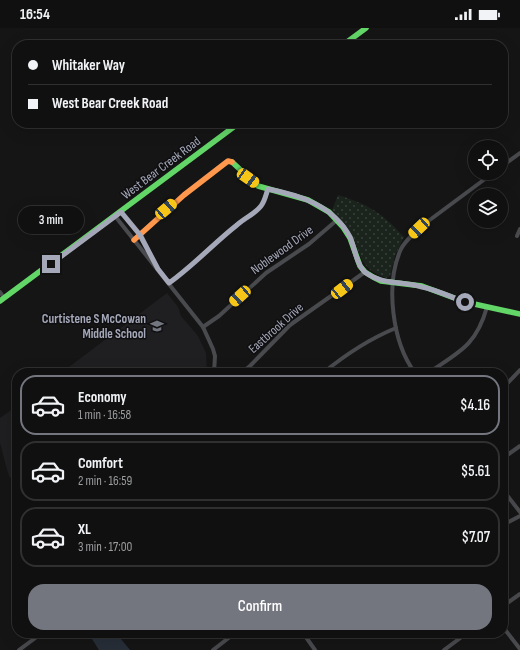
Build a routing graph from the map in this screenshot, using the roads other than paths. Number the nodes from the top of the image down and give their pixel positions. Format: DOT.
graph roads {
  1 [pos="366,28"];
  2 [pos="350,40"];
  3 [pos="232,128"];
  4 [pos="520,153"];
  5 [pos="508,162"];
  6 [pos="484,180"];
  7 [pos="268,189"];
  8 [pos="121,212"];
  9 [pos="115,216"];
  10 [pos="337,220"];
  11 [pos="520,229"];
  12 [pos="140,235"];
  13 [pos="517,236"];
  14 [pos="134,240"];
  15 [pos="158,269"];
  16 [pos="365,272"];
  17 [pos="169,283"];
  18 [pos="392,283"];
  19 [pos="0,292"];
  20 [pos="2,300"];
  21 [pos="487,307"];
  22 [pos="520,314"];
  23 [pos="203,327"];
  24 [pos="396,328"];
  25 [pos="214,368"];
  26 [pos="247,368"];
  27 [pos="330,368"];
  28 [pos="412,368"];
  29 [pos="435,368"];
  30 [pos="520,370"];
  31 [pos="508,383"];
  32 [pos="520,446"];
  33 [pos="508,454"];
  34 [pos="508,496"];
  35 [pos="520,512"];
  36 [pos="520,516"];
  37 [pos="508,523"];
  38 [pos="520,594"];
  39 [pos="508,602"];
  40 [pos="508,633"];
  41 [pos="35,638"];
  42 [pos="229,638"];
  43 [pos="306,638"];
  44 [pos="460,638"];
  45 [pos="520,649"];
  46 [pos="19,650"];
  47 [pos="213,650"];
  48 [pos="315,650"];
  49 [pos="444,650"];
  1 -- 2 [label="street"];
  3 -- 8 [label="street, West Bear Creek Road"];
  4 -- 5 [label="street"];
  6 -- 18 [label="street"];
  7 -- 10 [label="street"];
  7 -- 12 [label="street"];
  7 -- 17 [label="street"];
  8 -- 9 [label="street, West Bear Creek Road"];
  8 -- 12 [label="street"];
  9 -- 14 [label="street"];
  9 -- 20 [label="street, West Bear Creek Road"];
  10 -- 16 [label="street"];
  10 -- 23 [label="street, Noblewood Drive"];
  11 -- 13 [label="street"];
  12 -- 14 [label="street"];
  12 -- 15 [label="street"];
  14 -- 15 [label="street"];
  15 -- 17 [label="street"];
  16 -- 18 [label="street"];
  16 -- 26 [label="street, Eastbrook Drive"];
  17 -- 23 [label="street"];
  18 -- 21 [label="street"];
  18 -- 24 [label="street"];
  19 -- 20 [label="street"];
  21 -- 22 [label="street"];
  21 -- 29 [label="street"];
  23 -- 25 [label="street"];
  24 -- 27 [label="street"];
  24 -- 28 [label="street"];
  30 -- 31 [label="street"];
  32 -- 33 [label="street"];
  34 -- 35 [label="street"];
  36 -- 37 [label="street"];
  38 -- 39 [label="street"];
  40 -- 45 [label="street"];
  41 -- 46 [label="street"];
  42 -- 47 [label="street"];
  43 -- 48 [label="street"];
  44 -- 49 [label="street"];
}
